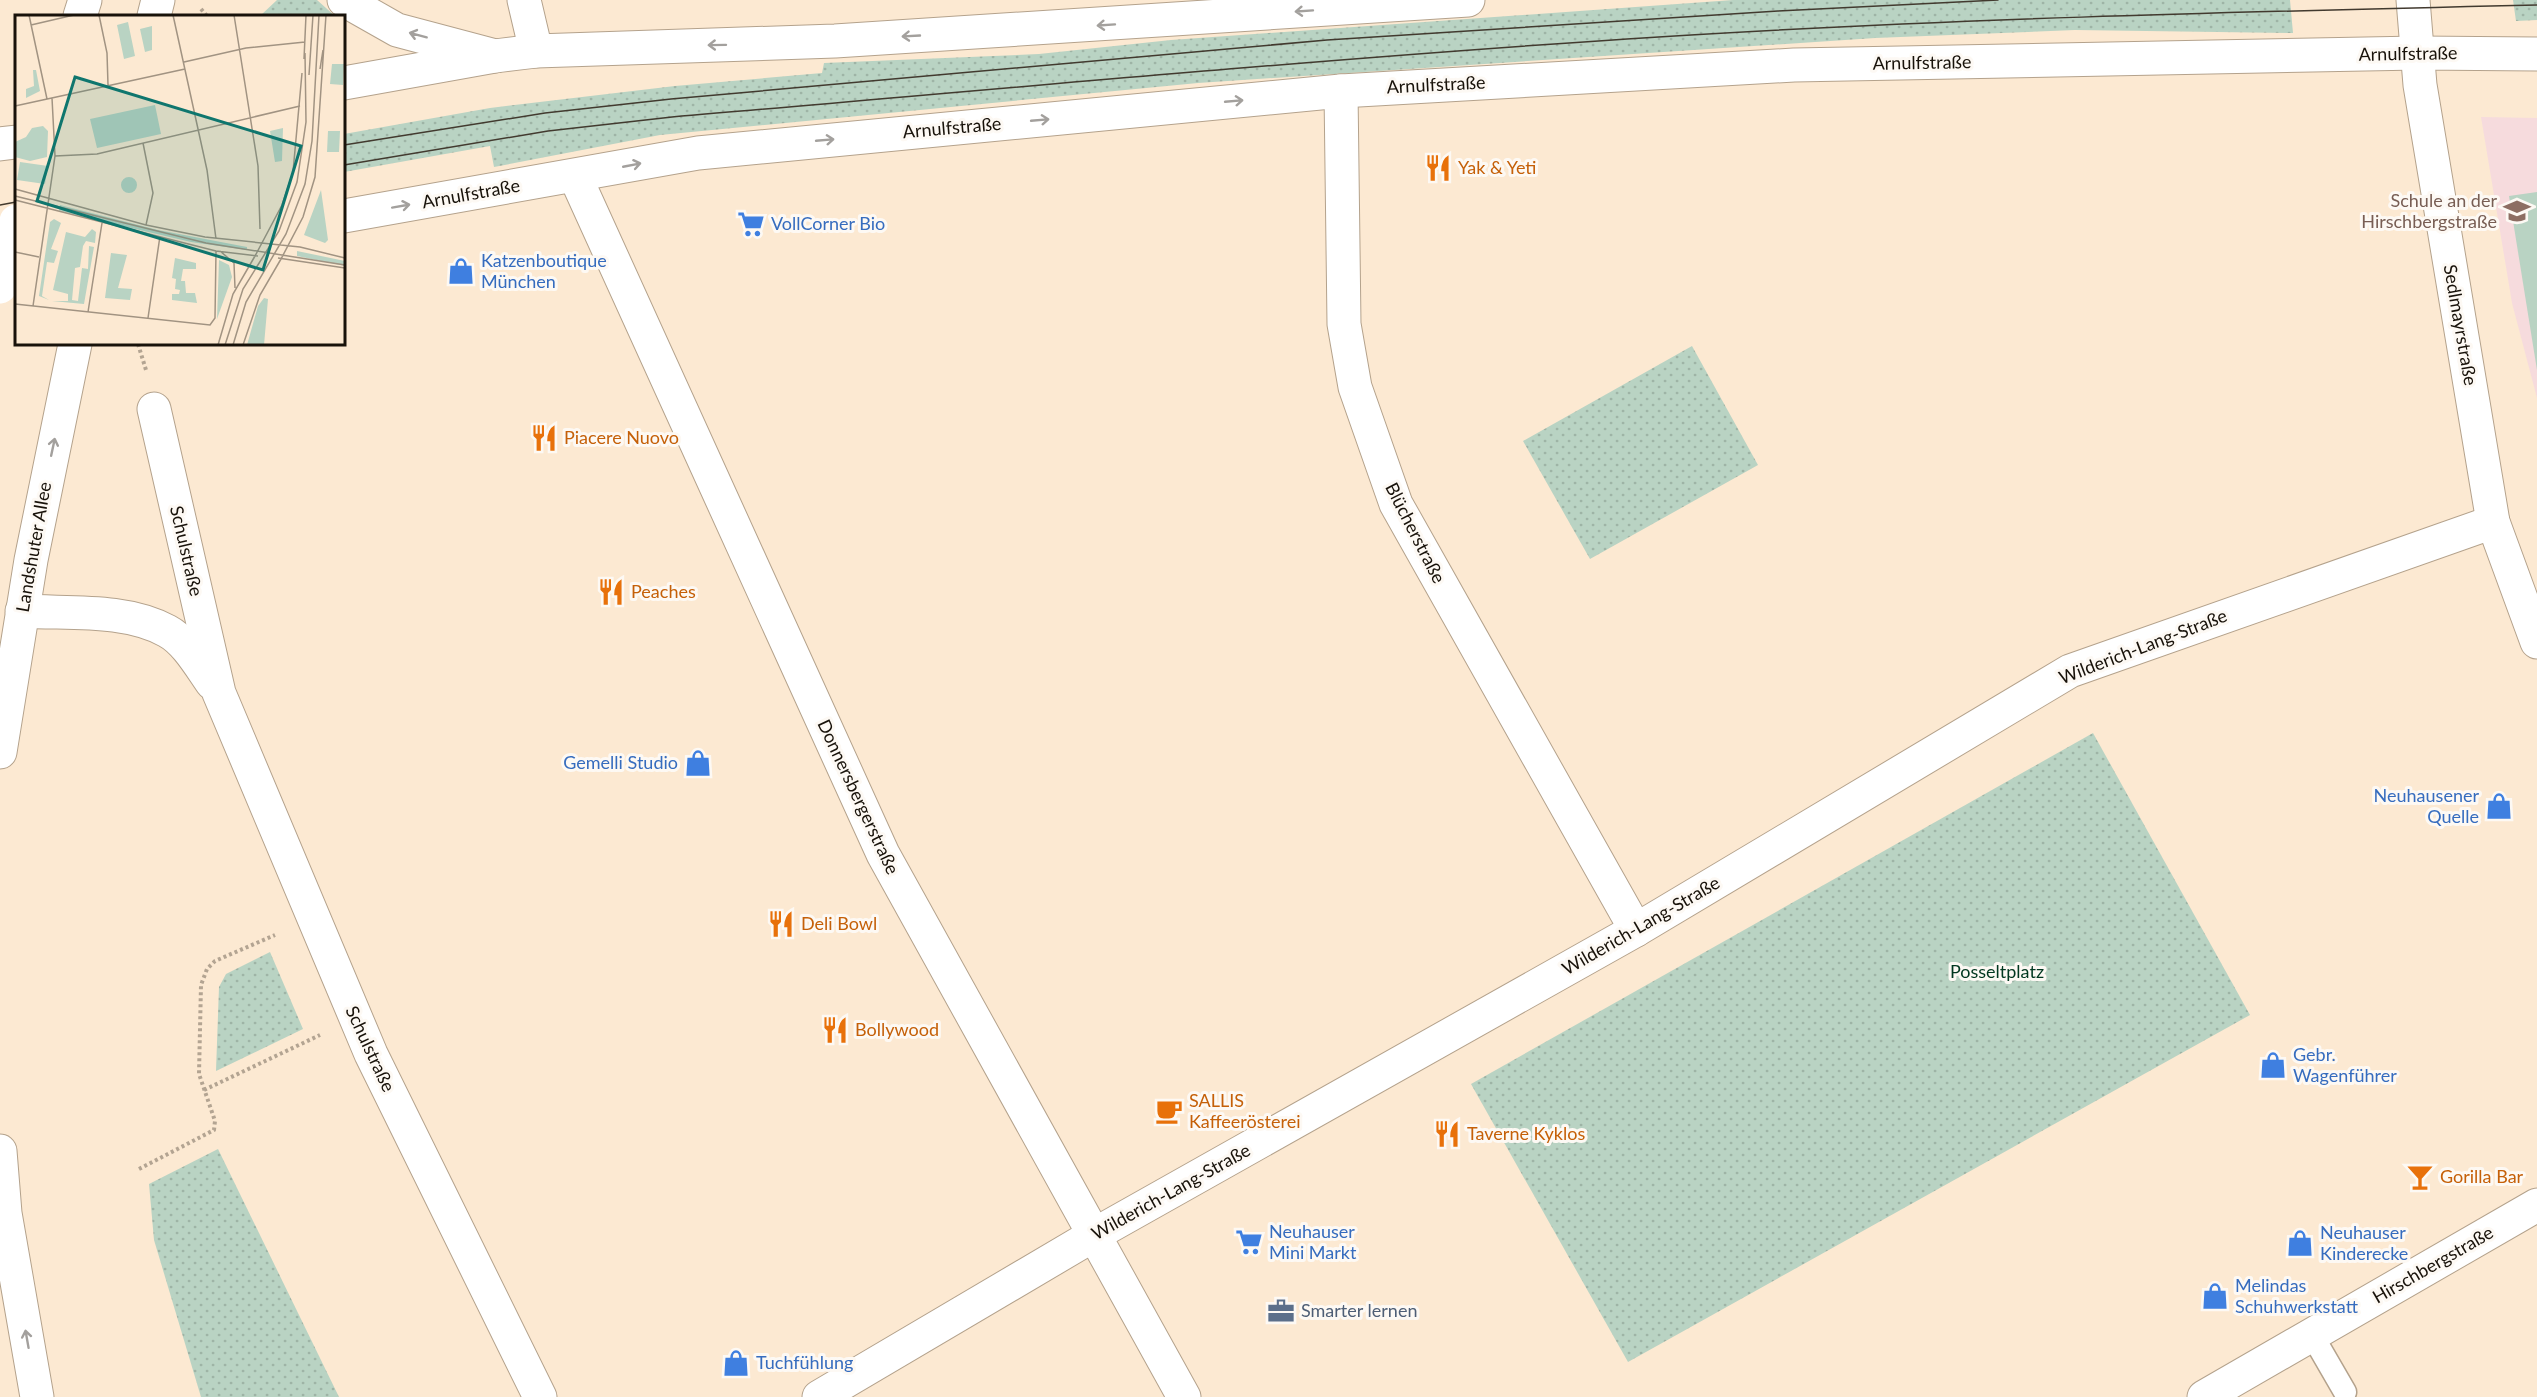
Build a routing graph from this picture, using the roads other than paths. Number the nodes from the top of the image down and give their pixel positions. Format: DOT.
graph roads {
  1 [pos="85,0"];
  2 [pos="158,0"];
  3 [pos="344,0"];
  4 [pos="524,0"];
  5 [pos="1468,0"];
  6 [pos="2413,0"];
  7 [pos="1163,10"];
  8 [pos="80,15"];
  9 [pos="154,15"];
  10 [pos="537,51"];
  11 [pos="2418,53"];
  12 [pos="2537,54"];
  13 [pos="495,56"];
  14 [pos="345,83"];
  15 [pos="1341,91"];
  16 [pos="15,141"];
  17 [pos="0,144"];
  18 [pos="575,176"];
  19 [pos="345,216"];
  20 [pos="15,225"];
  21 [pos="0,287"];
  22 [pos="15,291"];
  23 [pos="0,294"];
  24 [pos="75,345"];
  25 [pos="154,409"];
  26 [pos="2493,522"];
  27 [pos="22,610"];
  28 [pos="2537,642"];
  29 [pos="219,693"];
  30 [pos="0,752"];
  31 [pos="1636,930"];
  32 [pos="0,1151"];
  33 [pos="2537,1205"];
  34 [pos="1092,1236"];
  35 [pos="2312,1335"];
  36 [pos="2345,1392"];
  37 [pos="37,1397"];
  38 [pos="540,1397"];
  39 [pos="819,1397"];
  40 [pos="1184,1397"];
  41 [pos="2204,1397"];
  1 -- 8 [label="main road"];
  2 -- 9 [label="main road"];
  13 -- 3 [label="main road, one-way"];
  4 -- 10 [label="main road"];
  5 -- 7 [label="main road, one-way"];
  6 -- 11 [label="main road, Sedlmayrstraße"];
  7 -- 10 [label="main road, one-way"];
  10 -- 13 [label="main road"];
  11 -- 12 [label="main road, Arnulfstraße"];
  11 -- 15 [label="main road, Arnulfstraße"];
  11 -- 26 [label="main road, Sedlmayrstraße"];
  13 -- 14 [label="main road"];
  18 -- 15 [label="main road, Arnulfstraße, one-way"];
  15 -- 31 [label="main road, Blücherstraße"];
  16 -- 17 [label="main road"];
  19 -- 18 [label="main road, Arnulfstraße, one-way"];
  18 -- 34 [label="main road, Donnersbergerstraße"];
  20 -- 21 [label="main road, bridge"];
  22 -- 23 [label="main road"];
  27 -- 24 [label="main road, Landshuter Allee, one-way"];
  25 -- 29 [label="main road, Schulstraße"];
  26 -- 28 [label="main road, Sedlmayrstraße"];
  26 -- 31 [label="main road, Wilderich-Lang-Straße"];
  27 -- 29 [label="main road, Schulstraße"];
  27 -- 30 [label="main road, Landshuter Allee"];
  29 -- 38 [label="main road, Schulstraße"];
  31 -- 34 [label="main road, Wilderich-Lang-Straße"];
  37 -- 32 [label="main road, one-way"];
  33 -- 35 [label="main road, Hirschbergstraße"];
  34 -- 39 [label="main road, Wilderich-Lang-Straße"];
  34 -- 40 [label="main road, Donnersbergerstraße"];
  35 -- 36 [label="lane"];
  35 -- 41 [label="main road, Hirschbergstraße"];
}
